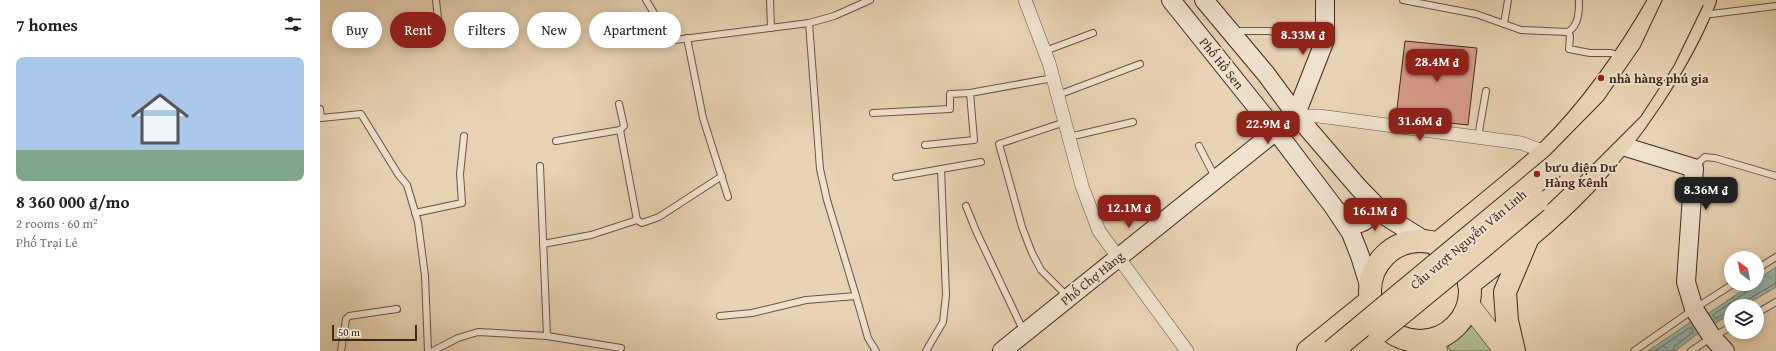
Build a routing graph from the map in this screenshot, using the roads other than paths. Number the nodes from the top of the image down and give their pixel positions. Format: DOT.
graph roads {
  1 [pos="436,0"];
  2 [pos="646,0"];
  3 [pos="770,0"];
  4 [pos="870,0"];
  5 [pos="1025,0"];
  6 [pos="1171,0"];
  7 [pos="1204,0"];
  8 [pos="1325,0"];
  9 [pos="1405,0"];
  10 [pos="1508,0"];
  11 [pos="1579,0"];
  12 [pos="1660,0"];
  13 [pos="1675,0"];
  14 [pos="1699,5"];
  15 [pos="1776,6"];
  16 [pos="437,12"];
  17 [pos="654,12"];
  18 [pos="809,23"];
  19 [pos="1504,24"];
  20 [pos="771,28"];
  21 [pos="1229,31"];
  22 [pos="1568,32"];
  23 [pos="1093,33"];
  24 [pos="686,38"];
  25 [pos="681,39"];
  26 [pos="1325,40"];
  27 [pos="1045,51"];
  28 [pos="1623,59"];
  29 [pos="1140,64"];
  30 [pos="1053,78"];
  31 [pos="1486,91"];
  32 [pos="970,93"];
  33 [pos="1058,95"];
  34 [pos="619,104"];
  35 [pos="320,109"];
  36 [pos="873,113"];
  37 [pos="1297,115"];
  38 [pos="1066,122"];
  39 [pos="1133,122"];
  40 [pos="620,130"];
  41 [pos="1276,131"];
  42 [pos="464,136"];
  43 [pos="1069,137"];
  44 [pos="1478,137"];
  45 [pos="556,141"];
  46 [pos="925,145"];
  47 [pos="1619,145"];
  48 [pos="1199,146"];
  49 [pos="1546,152"];
  50 [pos="981,162"];
  51 [pos="540,166"];
  52 [pos="1694,168"];
  53 [pos="941,169"];
  54 [pos="722,176"];
  55 [pos="1776,176"];
  56 [pos="896,177"];
  57 [pos="1215,179"];
  58 [pos="1358,186"];
  59 [pos="1507,186"];
  60 [pos="728,197"];
  61 [pos="966,206"];
  62 [pos="1333,206"];
  63 [pos="416,213"];
  64 [pos="637,220"];
  65 [pos="1536,231"];
  66 [pos="1431,243"];
  67 [pos="543,244"];
  68 [pos="1118,256"];
  69 [pos="1776,257"];
  70 [pos="1764,265"];
  71 [pos="1724,290"];
  72 [pos="1370,294"];
  73 [pos="1468,294"];
  74 [pos="856,296"];
  75 [pos="1068,297"];
  76 [pos="1776,302"];
  77 [pos="1770,307"];
  78 [pos="397,309"];
  79 [pos="1694,309"];
  80 [pos="1764,310"];
  81 [pos="1776,312"];
  82 [pos="720,316"];
  83 [pos="1724,331"];
  84 [pos="1024,333"];
  85 [pos="547,336"];
  86 [pos="1712,337"];
  87 [pos="1412,345"];
  88 [pos="621,348"];
  89 [pos="341,351"];
  90 [pos="428,351"];
  91 [pos="433,351"];
  92 [pos="876,351"];
  93 [pos="926,351"];
  94 [pos="1002,351"];
  95 [pos="1187,351"];
  96 [pos="1308,351"];
  97 [pos="1332,351"];
  98 [pos="1354,351"];
  99 [pos="1505,351"];
  100 [pos="1514,351"];
  101 [pos="1634,351"];
  102 [pos="1691,351"];
  103 [pos="1724,351"];
  1 -- 16 [label="lane"];
  2 -- 17 [label="lane"];
  3 -- 20 [label="lane"];
  4 -- 18 [label="lane"];
  5 -- 27 [label="street"];
  6 -- 41 [label="main road, Phố Hồ Sen"];
  7 -- 21 [label="main road, Phố Hồ Sen"];
  8 -- 26 [label="main road"];
  9 -- 19 [label="lane"];
  10 -- 19 [label="lane"];
  11 -- 22 [label="lane"];
  12 -- 28 [label="highway"];
  13 -- 97 [label="highway, Cầu vượt Nguyễn Văn Linh, bridge"];
  14 -- 15 [label="lane"];
  14 -- 47 [label="highway"];
  14 -- 98 [label="highway, Cầu vượt Nguyễn Văn Linh, bridge"];
  18 -- 20 [label="lane"];
  18 -- 74 [label="lane"];
  19 -- 22 [label="lane"];
  20 -- 24 [label="lane"];
  21 -- 26 [label="lane"];
  21 -- 37 [label="main road, Phố Hồ Sen"];
  22 -- 28 [label="lane"];
  23 -- 27 [label="lane"];
  24 -- 25 [label="lane"];
  24 -- 54 [label="lane"];
  26 -- 37 [label="main road"];
  27 -- 30 [label="street"];
  28 -- 49 [label="highway"];
  29 -- 33 [label="lane"];
  30 -- 32 [label="lane"];
  30 -- 33 [label="street"];
  31 -- 44 [label="lane"];
  32 -- 36 [label="lane"];
  32 -- 46 [label="lane"];
  33 -- 38 [label="street"];
  34 -- 40 [label="lane"];
  35 -- 63 [label="lane"];
  37 -- 44 [label="street"];
  37 -- 58 [label="main road, Phố Hồ Sen"];
  38 -- 43 [label="street"];
  38 -- 75 [label="lane"];
  39 -- 43 [label="lane"];
  40 -- 45 [label="lane"];
  40 -- 64 [label="lane"];
  41 -- 57 [label="main road, Phố Chợ Hàng"];
  41 -- 62 [label="main road, Phố Hồ Sen"];
  42 -- 63 [label="lane"];
  43 -- 68 [label="street"];
  44 -- 49 [label="street"];
  47 -- 52 [label="main road"];
  47 -- 65 [label="highway"];
  48 -- 57 [label="lane"];
  49 -- 59 [label="highway"];
  50 -- 53 [label="lane"];
  51 -- 67 [label="lane"];
  52 -- 55 [label="lane"];
  52 -- 79 [label="main road"];
  53 -- 56 [label="lane"];
  53 -- 93 [label="lane"];
  54 -- 60 [label="lane"];
  54 -- 64 [label="lane"];
  57 -- 68 [label="main road, Phố Chợ Hàng"];
  58 -- 62 [label="main road"];
  58 -- 66 [label="main road, Phố Hồ Sen"];
  59 -- 65 [label="highway"];
  59 -- 66 [label="highway"];
  61 -- 84 [label="lane"];
  62 -- 72 [label="main road, Phố Hồ Sen"];
  63 -- 90 [label="lane"];
  64 -- 67 [label="lane"];
  65 -- 73 [label="highway"];
  65 -- 100 [label="highway"];
  66 -- 72 [label="highway"];
  66 -- 73 [label="highway"];
  67 -- 85 [label="lane"];
  68 -- 75 [label="main road, Phố Chợ Hàng"];
  68 -- 95 [label="street"];
  69 -- 70 [label="lane"];
  71 -- 79 [label="lane"];
  72 -- 87 [label="highway"];
  72 -- 96 [label="highway"];
  73 -- 87 [label="highway"];
  73 -- 99 [label="main road"];
  74 -- 82 [label="lane"];
  74 -- 92 [label="lane"];
  75 -- 84 [label="main road, Phố Chợ Hàng"];
  76 -- 77 [label="lane"];
  77 -- 80 [label="lane"];
  77 -- 81 [label="lane"];
  78 -- 89 [label="lane"];
  79 -- 86 [label="main road"];
  79 -- 101 [label="lane"];
  83 -- 86 [label="lane"];
  84 -- 94 [label="main road, Phố Chợ Hàng"];
  85 -- 88 [label="lane"];
  85 -- 91 [label="lane"];
  86 -- 102 [label="lane"];
  86 -- 103 [label="main road"];
}
